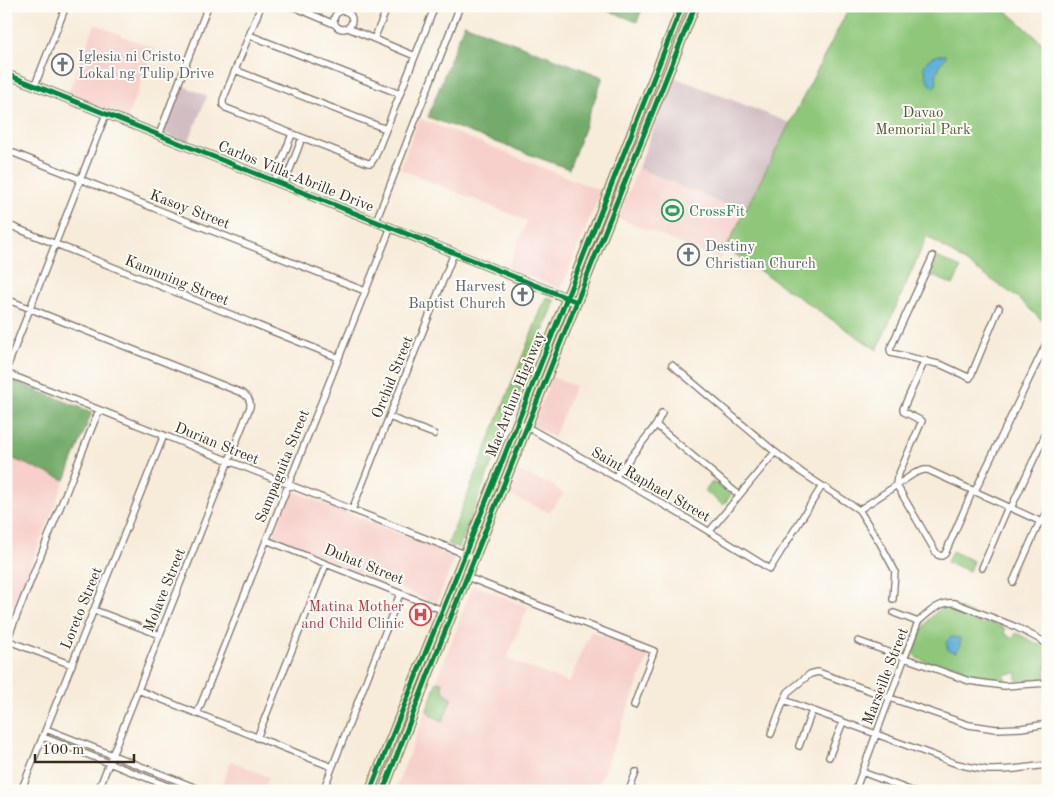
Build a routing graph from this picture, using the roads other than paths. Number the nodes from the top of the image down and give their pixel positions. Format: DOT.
graph roads {
  1 [pos="66,6"];
  2 [pos="208,6"];
  3 [pos="260,6"];
  4 [pos="292,6"];
  5 [pos="388,6"];
  6 [pos="435,6"];
  7 [pos="460,6"];
  8 [pos="682,6"];
  9 [pos="695,6"];
  10 [pos="304,8"];
  11 [pos="334,24"];
  12 [pos="348,28"];
  13 [pos="249,35"];
  14 [pos="374,39"];
  15 [pos="415,56"];
  16 [pos="235,70"];
  17 [pos="6,74"];
  18 [pos="35,86"];
  19 [pos="400,94"];
  20 [pos="106,114"];
  21 [pos="637,121"];
  22 [pos="647,125"];
  23 [pos="386,129"];
  24 [pos="292,134"];
  25 [pos="159,135"];
  26 [pos="302,138"];
  27 [pos="6,150"];
  28 [pos="282,160"];
  29 [pos="292,164"];
  30 [pos="80,180"];
  31 [pos="274,181"];
  32 [pos="284,185"];
  33 [pos="607,197"];
  34 [pos="618,201"];
  35 [pos="376,221"];
  36 [pos="6,224"];
  37 [pos="391,227"];
  38 [pos="55,245"];
  39 [pos="454,252"];
  40 [pos="934,256"];
  41 [pos="365,290"];
  42 [pos="567,298"];
  43 [pos="6,299"];
  44 [pos="577,302"];
  45 [pos="999,308"];
  46 [pos="30,309"];
  47 [pos="1047,342"];
  48 [pos="338,358"];
  49 [pos="925,360"];
  50 [pos="672,365"];
  51 [pos="6,372"];
  52 [pos="99,410"];
  53 [pos="662,413"];
  54 [pos="389,417"];
  55 [pos="517,423"];
  56 [pos="656,425"];
  57 [pos="527,427"];
  58 [pos="1048,429"];
  59 [pos="434,434"];
  60 [pos="164,435"];
  61 [pos="776,452"];
  62 [pos="229,461"];
  63 [pos="615,477"];
  64 [pos="288,485"];
  65 [pos="822,486"];
  66 [pos="896,486"];
  67 [pos="974,490"];
  68 [pos="739,495"];
  69 [pos="1010,507"];
  70 [pos="352,510"];
  71 [pos="859,510"];
  72 [pos="1048,511"];
  73 [pos="1043,523"];
  74 [pos="709,532"];
  75 [pos="266,540"];
  76 [pos="464,554"];
  77 [pos="475,558"];
  78 [pos="326,564"];
  79 [pos="982,568"];
  80 [pos="467,577"];
  81 [pos="1013,582"];
  82 [pos="400,594"];
  83 [pos="893,599"];
  84 [pos="94,610"];
  85 [pos="442,610"];
  86 [pos="894,613"];
  87 [pos="452,614"];
  88 [pos="918,622"];
  89 [pos="160,635"];
  90 [pos="7,640"];
  91 [pos="858,641"];
  92 [pos="1048,645"];
  93 [pos="905,658"];
  94 [pos="72,665"];
  95 [pos="1048,683"];
  96 [pos="138,690"];
  97 [pos="890,698"];
  98 [pos="784,700"];
  99 [pos="634,705"];
  100 [pos="812,711"];
  101 [pos="197,714"];
  102 [pos="843,722"];
  103 [pos="1048,724"];
  104 [pos="46,730"];
  105 [pos="771,734"];
  106 [pos="876,734"];
  107 [pos="43,737"];
  108 [pos="257,738"];
  109 [pos="799,746"];
  110 [pos="112,755"];
  111 [pos="829,758"];
  112 [pos="109,763"];
  113 [pos="1048,765"];
  114 [pos="332,767"];
  115 [pos="636,772"];
  116 [pos="862,772"];
  117 [pos="189,788"];
  118 [pos="22,791"];
  119 [pos="98,791"];
  120 [pos="180,791"];
  121 [pos="204,791"];
  122 [pos="323,791"];
  123 [pos="370,791"];
  124 [pos="383,791"];
  125 [pos="629,791"];
  126 [pos="855,791"];
  127 [pos="912,791"];
  1 -- 18 [label="street"];
  2 -- 25 [label="street"];
  3 -- 13 [label="street"];
  4 -- 10 [label="street"];
  5 -- 14 [label="street"];
  6 -- 15 [label="street"];
  7 -- 35 [label="street"];
  8 -- 21 [label="main road, MacArthur Highway"];
  9 -- 22 [label="main road, MacArthur Highway"];
  10 -- 11 [label="street"];
  11 -- 12 [label="street"];
  11 -- 12 [label="street"];
  12 -- 14 [label="street"];
  13 -- 16 [label="street"];
  13 -- 19 [label="street"];
  14 -- 15 [label="street"];
  15 -- 19 [label="street"];
  16 -- 23 [label="street"];
  16 -- 24 [label="street"];
  17 -- 18 [label="main road, Carlos Villa-Abrille Drive"];
  18 -- 20 [label="main road, Carlos Villa-Abrille Drive"];
  19 -- 23 [label="street"];
  20 -- 25 [label="main road, Carlos Villa-Abrille Drive"];
  20 -- 30 [label="street"];
  21 -- 22 [label="main road"];
  21 -- 33 [label="main road, MacArthur Highway"];
  22 -- 34 [label="main road, MacArthur Highway"];
  23 -- 26 [label="street"];
  24 -- 26 [label="street"];
  24 -- 28 [label="street"];
  25 -- 31 [label="main road, Carlos Villa-Abrille Drive"];
  26 -- 29 [label="street"];
  27 -- 30 [label="street, Kasoy Street"];
  28 -- 29 [label="street"];
  28 -- 31 [label="street"];
  29 -- 32 [label="street"];
  30 -- 38 [label="street"];
  30 -- 41 [label="street, Kasoy Street"];
  31 -- 32 [label="main road, Carlos Villa-Abrille Drive"];
  32 -- 35 [label="main road, Carlos Villa-Abrille Drive"];
  33 -- 34 [label="main road"];
  33 -- 42 [label="main road, MacArthur Highway"];
  34 -- 44 [label="main road, MacArthur Highway"];
  35 -- 37 [label="main road, Carlos Villa-Abrille Drive"];
  36 -- 38 [label="street, Kamuning Street"];
  37 -- 39 [label="main road, Carlos Villa-Abrille Drive"];
  37 -- 41 [label="street, Sampaguita Street"];
  38 -- 46 [label="street"];
  38 -- 48 [label="street, Kamuning Street"];
  39 -- 42 [label="main road, Carlos Villa-Abrille Drive"];
  39 -- 54 [label="street, Orchid Street"];
  40 -- 49 [label="street"];
  41 -- 48 [label="street, Sampaguita Street"];
  42 -- 44 [label="main road, Carlos Villa-Abrille Drive"];
  42 -- 55 [label="main road, MacArthur Highway"];
  43 -- 46 [label="street"];
  44 -- 57 [label="main road, MacArthur Highway"];
  45 -- 49 [label="street"];
  46 -- 51 [label="street"];
  46 -- 62 [label="street, Molave Street"];
  47 -- 67 [label="street"];
  48 -- 64 [label="street, Sampaguita Street"];
  49 -- 66 [label="street"];
  50 -- 61 [label="street"];
  51 -- 52 [label="street, Durian Street"];
  52 -- 60 [label="street, Durian Street"];
  52 -- 90 [label="street"];
  53 -- 56 [label="street"];
  54 -- 59 [label="street"];
  54 -- 70 [label="street, Orchid Street"];
  55 -- 57 [label="street, Saint Raphael Street"];
  55 -- 76 [label="main road, MacArthur Highway"];
  56 -- 63 [label="street"];
  56 -- 68 [label="street"];
  57 -- 63 [label="street, Saint Raphael Street"];
  57 -- 77 [label="main road, MacArthur Highway"];
  58 -- 69 [label="street"];
  60 -- 62 [label="street, Durian Street"];
  60 -- 84 [label="street, Loreto Street"];
  61 -- 65 [label="street"];
  61 -- 68 [label="street"];
  62 -- 64 [label="street, Durian Street"];
  62 -- 89 [label="street, Molave Street"];
  63 -- 74 [label="street, Saint Raphael Street"];
  64 -- 70 [label="street, Durian Street"];
  64 -- 75 [label="street, Sampaguita Street"];
  65 -- 71 [label="street"];
  65 -- 74 [label="street, Saint Raphael Street"];
  66 -- 67 [label="street"];
  66 -- 67 [label="street"];
  66 -- 71 [label="street"];
  67 -- 69 [label="street"];
  68 -- 74 [label="street"];
  69 -- 73 [label="street"];
  69 -- 79 [label="street"];
  70 -- 76 [label="street, Durian Street"];
  71 -- 83 [label="street"];
  72 -- 73 [label="street"];
  73 -- 81 [label="street"];
  75 -- 78 [label="street, Duhat Street"];
  75 -- 101 [label="street, Sampaguita Street"];
  76 -- 77 [label="street, Durian Street"];
  76 -- 85 [label="main road, MacArthur Highway"];
  77 -- 80 [label="main road, MacArthur Highway"];
  78 -- 82 [label="street, Duhat Street"];
  78 -- 108 [label="street"];
  80 -- 87 [label="main road, MacArthur Highway"];
  80 -- 99 [label="street"];
  82 -- 85 [label="street, Duhat Street"];
  82 -- 114 [label="street"];
  84 -- 89 [label="street"];
  84 -- 94 [label="street, Loreto Street"];
  85 -- 87 [label="main road, Duhat Street"];
  85 -- 123 [label="main road, MacArthur Highway"];
  86 -- 88 [label="street"];
  87 -- 124 [label="main road, MacArthur Highway"];
  88 -- 92 [label="street, Marseille Street"];
  88 -- 93 [label="street, Marseille Street"];
  89 -- 96 [label="street, Molave Street"];
  90 -- 94 [label="street"];
  91 -- 93 [label="street"];
  93 -- 95 [label="street"];
  93 -- 97 [label="street, Marseille Street"];
  94 -- 104 [label="street, Loreto Street"];
  96 -- 101 [label="street"];
  96 -- 110 [label="street, Molave Street"];
  97 -- 98 [label="street"];
  97 -- 103 [label="street"];
  97 -- 106 [label="street, Marseille Street"];
  98 -- 100 [label="street"];
  98 -- 105 [label="street"];
  100 -- 102 [label="street"];
  100 -- 109 [label="street"];
  101 -- 108 [label="street"];
  102 -- 106 [label="street"];
  102 -- 111 [label="street"];
  104 -- 107 [label="street, Loreto Street"];
  104 -- 110 [label="street"];
  106 -- 113 [label="street"];
  106 -- 116 [label="street, Marseille Street"];
  107 -- 112 [label="street"];
  107 -- 118 [label="street, Loreto Street"];
  108 -- 114 [label="street"];
  110 -- 112 [label="street, Molave Street"];
  110 -- 117 [label="street"];
  112 -- 119 [label="street, Molave Street"];
  112 -- 120 [label="street"];
  114 -- 122 [label="street"];
  115 -- 125 [label="street"];
  116 -- 126 [label="street, Marseille Street"];
  116 -- 127 [label="street"];
  117 -- 121 [label="street"];
}
